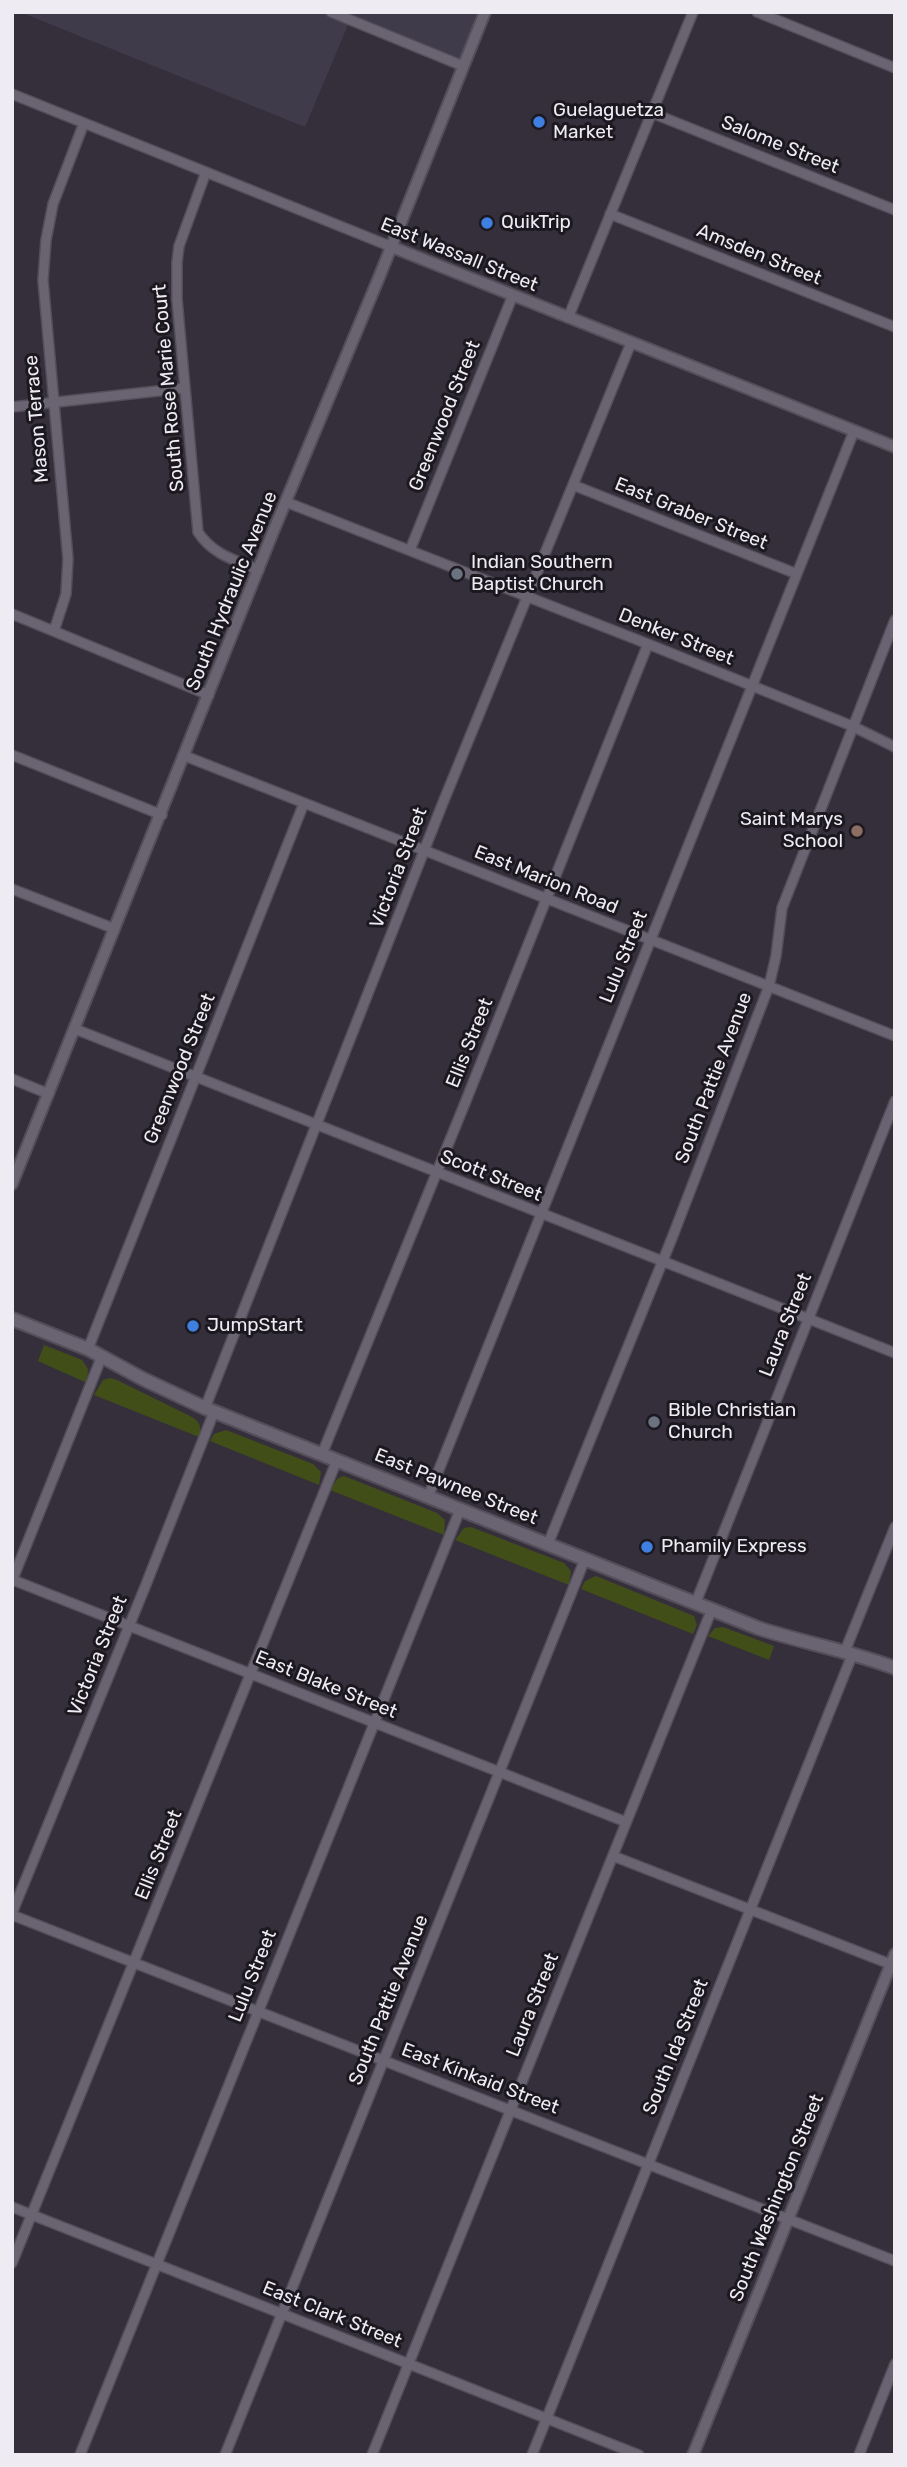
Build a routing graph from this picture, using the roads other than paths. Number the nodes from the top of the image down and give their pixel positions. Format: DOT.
graph roads {
  1 [pos="331,12"];
  2 [pos="485,12"];
  3 [pos="693,12"];
  4 [pos="757,12"];
  5 [pos="463,66"];
  6 [pos="895,68"];
  7 [pos="12,94"];
  8 [pos="652,113"];
  9 [pos="84,122"];
  10 [pos="206,172"];
  11 [pos="895,210"];
  12 [pos="610,214"];
  13 [pos="391,247"];
  14 [pos="513,295"];
  15 [pos="568,318"];
  16 [pos="895,327"];
  17 [pos="631,343"];
  18 [pos="185,388"];
  19 [pos="53,403"];
  20 [pos="12,407"];
  21 [pos="854,431"];
  22 [pos="895,447"];
  23 [pos="573,485"];
  24 [pos="286,502"];
  25 [pos="410,550"];
  26 [pos="259,570"];
  27 [pos="797,575"];
  28 [pos="527,596"];
  29 [pos="12,614"];
  30 [pos="895,620"];
  31 [pos="54,631"];
  32 [pos="648,644"];
  33 [pos="752,686"];
  34 [pos="209,695"];
  35 [pos="852,726"];
  36 [pos="895,747"];
  37 [pos="12,755"];
  38 [pos="185,756"];
  39 [pos="304,803"];
  40 [pos="162,815"];
  41 [pos="425,850"];
  42 [pos="12,889"];
  43 [pos="547,899"];
  44 [pos="115,929"];
  45 [pos="650,940"];
  46 [pos="769,986"];
  47 [pos="75,1029"];
  48 [pos="895,1037"];
  49 [pos="195,1077"];
  50 [pos="12,1079"];
  51 [pos="49,1094"];
  52 [pos="895,1101"];
  53 [pos="317,1125"];
  54 [pos="436,1173"];
  55 [pos="12,1184"];
  56 [pos="540,1214"];
  57 [pos="662,1261"];
  58 [pos="12,1319"];
  59 [pos="808,1319"];
  60 [pos="88,1349"];
  61 [pos="895,1353"];
  62 [pos="102,1356"];
  63 [pos="209,1410"];
  64 [pos="321,1454"];
  65 [pos="337,1460"];
  66 [pos="428,1497"];
  67 [pos="460,1510"];
  68 [pos="895,1527"];
  69 [pos="548,1544"];
  70 [pos="585,1559"];
  71 [pos="13,1580"];
  72 [pos="696,1602"];
  73 [pos="712,1609"];
  74 [pos="130,1626"];
  75 [pos="849,1652"];
  76 [pos="895,1668"];
  77 [pos="250,1673"];
  78 [pos="374,1723"];
  79 [pos="499,1772"];
  80 [pos="626,1822"];
  81 [pos="613,1856"];
  82 [pos="750,1909"];
  83 [pos="12,1914"];
  84 [pos="893,1961"];
  85 [pos="134,1963"];
  86 [pos="258,2011"];
  87 [pos="384,2060"];
  88 [pos="509,2109"];
  89 [pos="648,2164"];
  90 [pos="12,2207"];
  91 [pos="31,2215"];
  92 [pos="788,2219"];
  93 [pos="895,2261"];
  94 [pos="12,2263"];
  95 [pos="156,2265"];
  96 [pos="282,2314"];
  97 [pos="409,2364"];
  98 [pos="895,2364"];
  99 [pos="547,2418"];
  100 [pos="79,2455"];
  101 [pos="225,2455"];
  102 [pos="372,2455"];
  103 [pos="532,2455"];
  104 [pos="639,2455"];
  105 [pos="693,2455"];
  106 [pos="859,2455"];
  1 -- 5 [label="street"];
  2 -- 5 [label="street, South Hydraulic Avenue"];
  3 -- 8 [label="street"];
  4 -- 6 [label="street"];
  5 -- 13 [label="street, South Hydraulic Avenue"];
  7 -- 9 [label="street, East Wassall Street"];
  8 -- 11 [label="street, Salome Street"];
  8 -- 12 [label="street"];
  9 -- 10 [label="street, East Wassall Street"];
  9 -- 19 [label="street, Mason Terrace"];
  10 -- 13 [label="street, East Wassall Street"];
  10 -- 18 [label="street, South Rose Marie Court"];
  12 -- 15 [label="street"];
  12 -- 16 [label="street, Amsden Street"];
  13 -- 14 [label="street, East Wassall Street"];
  13 -- 24 [label="street, South Hydraulic Avenue"];
  14 -- 15 [label="street, East Wassall Street"];
  14 -- 25 [label="street, Greenwood Street"];
  15 -- 17 [label="street, East Wassall Street"];
  17 -- 21 [label="street, East Wassall Street"];
  17 -- 23 [label="street, Victoria Street"];
  18 -- 19 [label="street"];
  18 -- 26 [label="street, South Rose Marie Court"];
  19 -- 20 [label="street"];
  19 -- 31 [label="street, Mason Terrace"];
  21 -- 22 [label="street, East Wassall Street"];
  21 -- 27 [label="street, Lulu Street"];
  23 -- 27 [label="street, East Graber Street"];
  23 -- 28 [label="street, Victoria Street"];
  24 -- 25 [label="street, Denker Street"];
  24 -- 26 [label="street, South Hydraulic Avenue"];
  25 -- 28 [label="street, Denker Street"];
  26 -- 34 [label="street, South Hydraulic Avenue"];
  27 -- 33 [label="street, Lulu Street"];
  28 -- 32 [label="street, Denker Street"];
  28 -- 41 [label="street, Victoria Street"];
  29 -- 31 [label="street"];
  30 -- 35 [label="street, South Pattie Avenue"];
  31 -- 34 [label="street"];
  32 -- 33 [label="street, Denker Street"];
  32 -- 43 [label="street, Ellis Street"];
  33 -- 35 [label="street, Denker Street"];
  33 -- 45 [label="street, Lulu Street"];
  34 -- 38 [label="street, South Hydraulic Avenue"];
  35 -- 36 [label="street, Denker Street"];
  35 -- 46 [label="street, South Pattie Avenue"];
  37 -- 40 [label="street"];
  38 -- 39 [label="street, East Marion Road"];
  38 -- 40 [label="street, South Hydraulic Avenue"];
  39 -- 41 [label="street, East Marion Road"];
  39 -- 49 [label="street, Greenwood Street"];
  40 -- 44 [label="street, South Hydraulic Avenue"];
  41 -- 43 [label="street, East Marion Road"];
  41 -- 53 [label="street, Victoria Street"];
  42 -- 44 [label="street"];
  43 -- 45 [label="street, East Marion Road"];
  43 -- 54 [label="street, Ellis Street"];
  44 -- 47 [label="street, South Hydraulic Avenue"];
  45 -- 46 [label="street, East Marion Road"];
  45 -- 56 [label="street, Lulu Street"];
  46 -- 48 [label="street, East Marion Road"];
  46 -- 57 [label="street, South Pattie Avenue"];
  47 -- 49 [label="street, Scott Street"];
  47 -- 51 [label="street, South Hydraulic Avenue"];
  49 -- 53 [label="street, Scott Street"];
  49 -- 60 [label="street, Greenwood Street"];
  50 -- 51 [label="street"];
  51 -- 55 [label="street, South Hydraulic Avenue"];
  52 -- 59 [label="street, Laura Street"];
  53 -- 54 [label="street, Scott Street"];
  53 -- 63 [label="street, Victoria Street"];
  54 -- 56 [label="street, Scott Street"];
  54 -- 64 [label="street, Ellis Street"];
  56 -- 57 [label="street, Scott Street"];
  56 -- 66 [label="street, Lulu Street"];
  57 -- 59 [label="street, Scott Street"];
  57 -- 69 [label="street, South Pattie Avenue"];
  58 -- 60 [label="main road, East Pawnee Street"];
  59 -- 61 [label="street, Scott Street"];
  59 -- 72 [label="street, Laura Street"];
  60 -- 62 [label="main road, East Pawnee Street"];
  62 -- 63 [label="main road, East Pawnee Street"];
  62 -- 71 [label="street"];
  63 -- 64 [label="main road, East Pawnee Street"];
  63 -- 74 [label="street, Victoria Street"];
  64 -- 65 [label="main road, East Pawnee Street"];
  65 -- 66 [label="main road, East Pawnee Street"];
  65 -- 77 [label="street, Ellis Street"];
  66 -- 67 [label="main road, East Pawnee Street"];
  67 -- 69 [label="main road, East Pawnee Street"];
  67 -- 78 [label="street, Lulu Street"];
  68 -- 75 [label="street, South Ida Street"];
  69 -- 70 [label="main road, East Pawnee Street"];
  70 -- 72 [label="main road, East Pawnee Street"];
  70 -- 79 [label="street, South Pattie Avenue"];
  71 -- 74 [label="street, East Blake Street"];
  72 -- 73 [label="main road, East Pawnee Street"];
  73 -- 75 [label="main road, East Pawnee Street"];
  73 -- 80 [label="street, Laura Street"];
  74 -- 77 [label="street, East Blake Street"];
  74 -- 83 [label="street, Victoria Street"];
  75 -- 76 [label="main road, East Pawnee Street"];
  75 -- 82 [label="street, South Ida Street"];
  77 -- 78 [label="street, East Blake Street"];
  77 -- 85 [label="street, Ellis Street"];
  78 -- 79 [label="street, East Blake Street"];
  78 -- 86 [label="street, Lulu Street"];
  79 -- 80 [label="street, East Blake Street"];
  79 -- 87 [label="street, South Pattie Avenue"];
  80 -- 81 [label="street, Laura Street"];
  81 -- 82 [label="street"];
  81 -- 88 [label="street, Laura Street"];
  82 -- 84 [label="street"];
  82 -- 89 [label="street, South Ida Street"];
  83 -- 85 [label="street, East Kinkaid Street"];
  84 -- 92 [label="street, South Washington Street"];
  85 -- 86 [label="street, East Kinkaid Street"];
  85 -- 91 [label="street, Ellis Street"];
  86 -- 87 [label="street, East Kinkaid Street"];
  86 -- 95 [label="street, Lulu Street"];
  87 -- 88 [label="street, East Kinkaid Street"];
  87 -- 96 [label="street, South Pattie Avenue"];
  88 -- 89 [label="street, East Kinkaid Street"];
  88 -- 97 [label="street, Laura Street"];
  89 -- 92 [label="street, East Kinkaid Street"];
  89 -- 99 [label="street, South Ida Street"];
  90 -- 91 [label="street, East Clark Street"];
  91 -- 94 [label="street, Ellis Street"];
  91 -- 95 [label="street, East Clark Street"];
  92 -- 93 [label="street, East Kinkaid Street"];
  92 -- 105 [label="street, South Washington Street"];
  95 -- 96 [label="street, East Clark Street"];
  95 -- 100 [label="street, Lulu Street"];
  96 -- 97 [label="street, East Clark Street"];
  96 -- 101 [label="street, South Pattie Avenue"];
  97 -- 99 [label="street, East Clark Street"];
  97 -- 102 [label="street, Laura Street"];
  98 -- 106 [label="street"];
  99 -- 103 [label="street, South Ida Street"];
  99 -- 104 [label="street, East Clark Street"];
}
